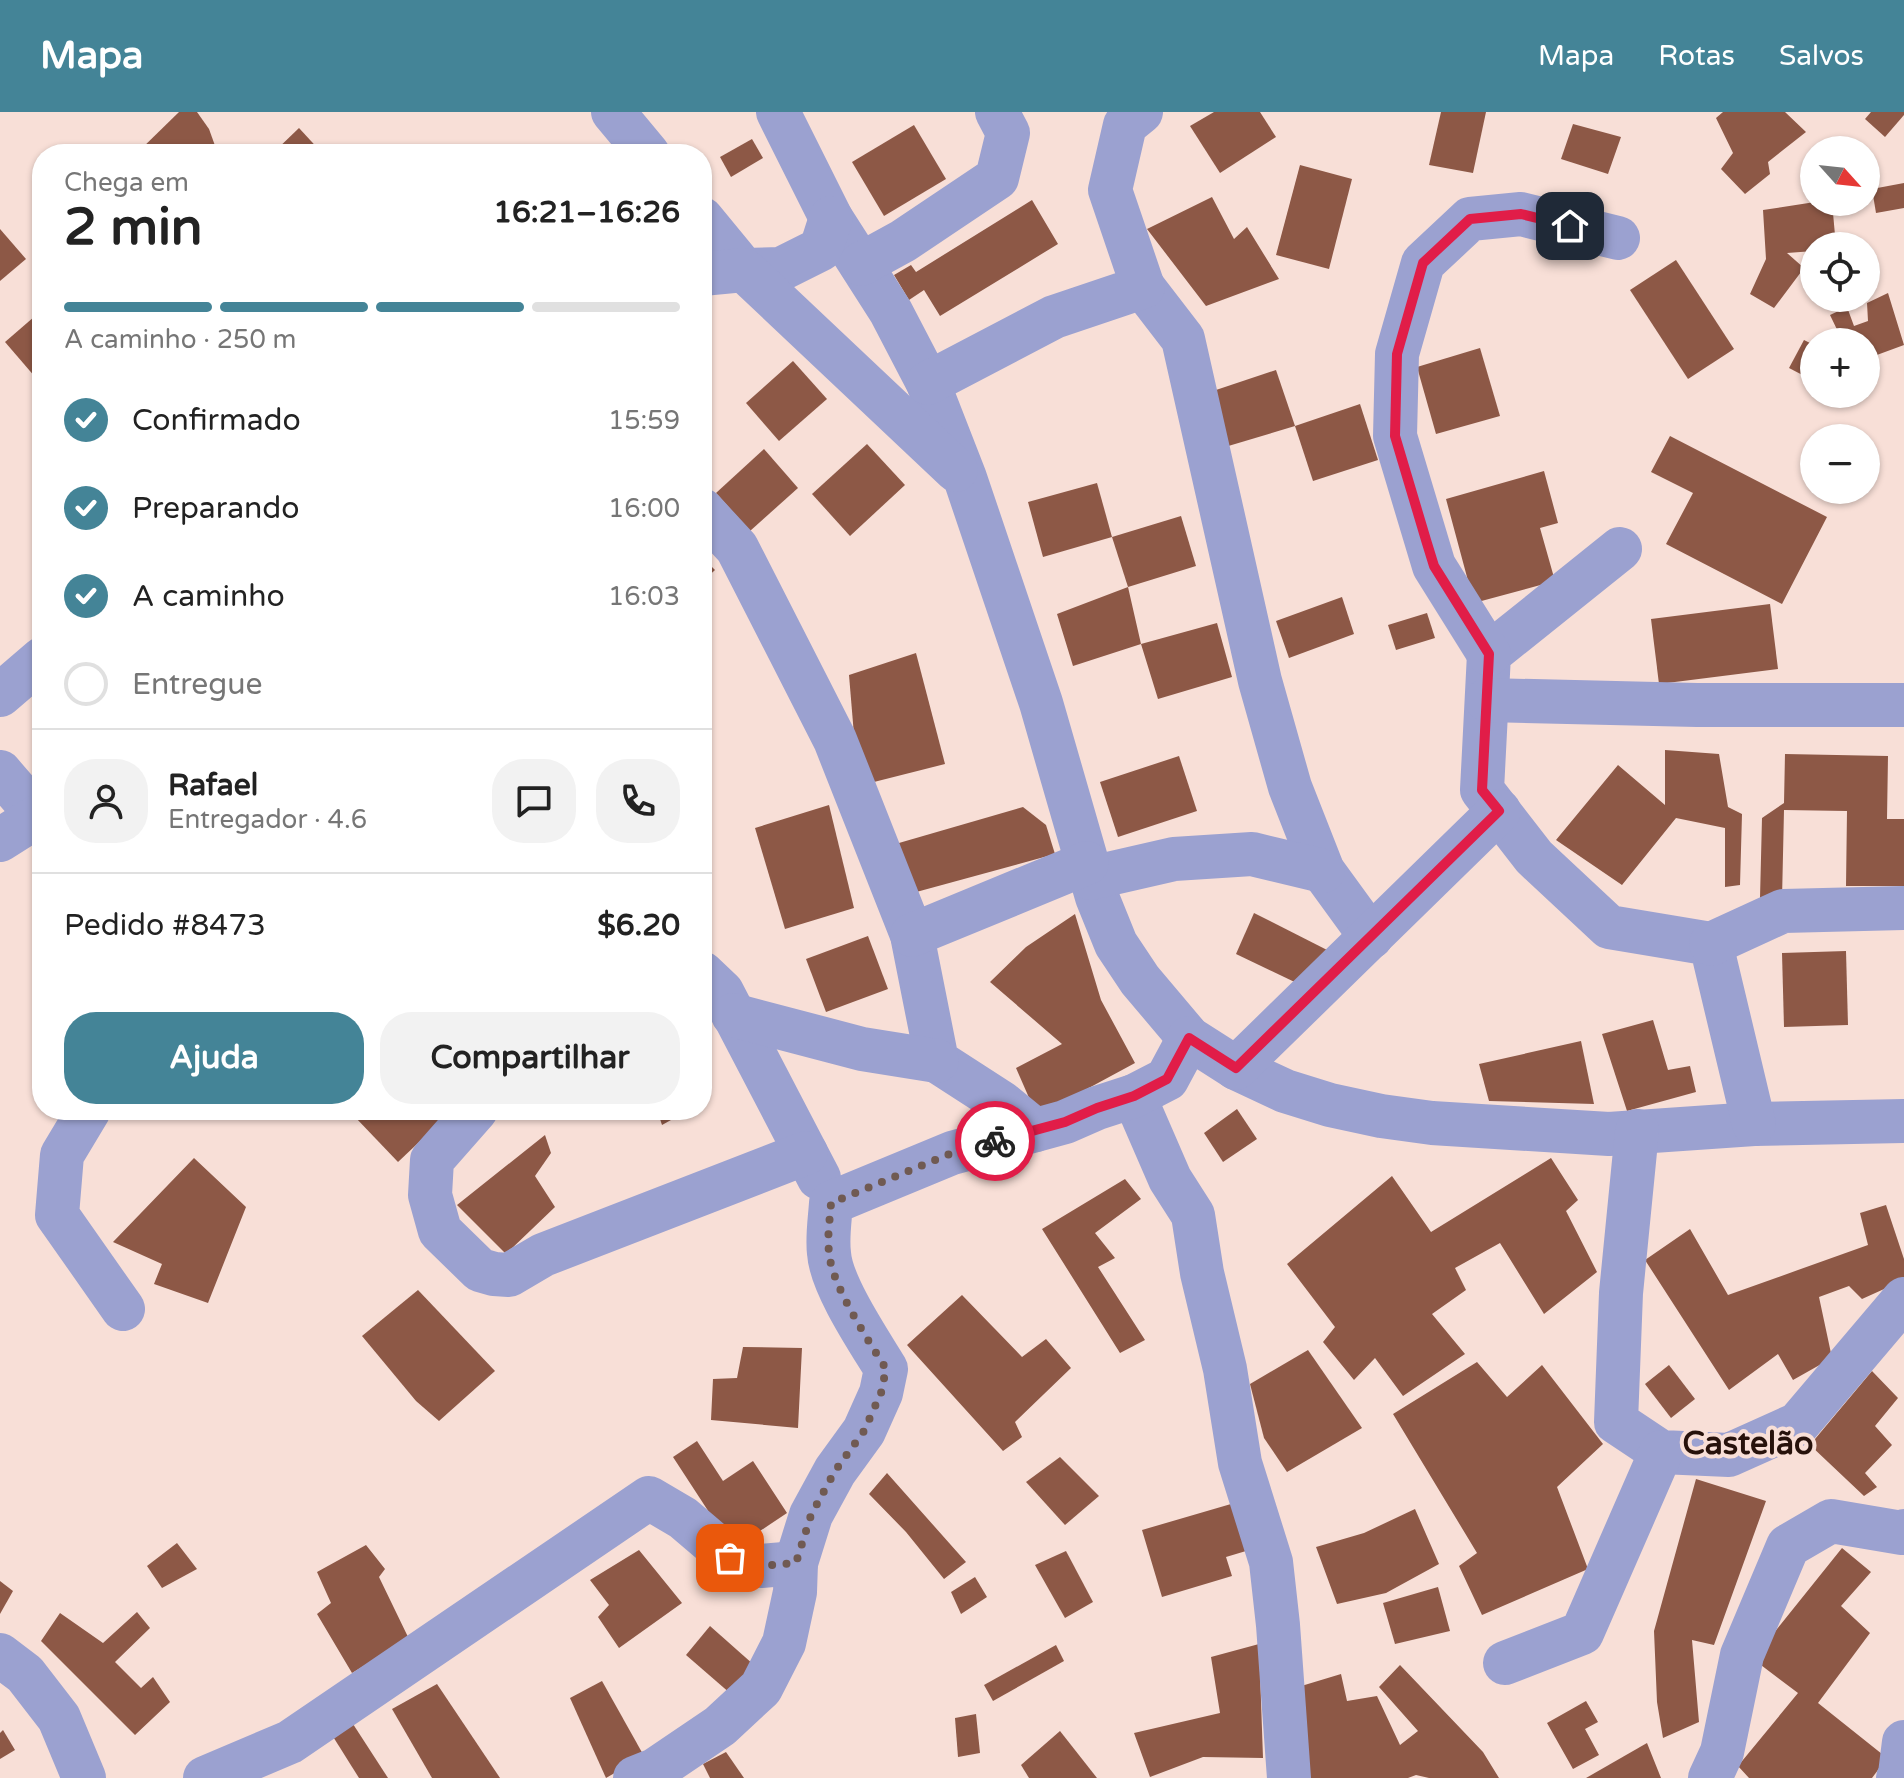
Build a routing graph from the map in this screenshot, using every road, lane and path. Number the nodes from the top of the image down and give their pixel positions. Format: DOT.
graph roads {
  1 [pos="613,112"];
  2 [pos="778,112"];
  3 [pos="997,112"];
  4 [pos="1141,112"];
  5 [pos="640,144"];
  6 [pos="831,218"];
  7 [pos="1618,238"];
  8 [pos="712,244"];
  9 [pos="861,264"];
  10 [pos="723,272"];
  11 [pos="1143,287"];
  12 [pos="928,383"];
  13 [pos="965,478"];
  14 [pos="712,521"];
  15 [pos="1620,549"];
  16 [pos="1489,654"];
  17 [pos="32,668"];
  18 [pos="0,695"];
  19 [pos="1487,700"];
  20 [pos="1904,705"];
  21 [pos="0,772"];
  22 [pos="32,808"];
  23 [pos="1499,811"];
  24 [pos="32,822"];
  25 [pos="0,840"];
  26 [pos="1089,871"];
  27 [pos="1323,871"];
  28 [pos="1904,908"];
  29 [pos="912,935"];
  30 [pos="1371,937"];
  31 [pos="1711,944"];
  32 [pos="712,982"];
  33 [pos="733,1015"];
  34 [pos="1189,1038"];
  35 [pos="937,1061"];
  36 [pos="1236,1068"];
  37 [pos="1134,1096"];
  38 [pos="83,1120"];
  39 [pos="467,1120"];
  40 [pos="1904,1121"];
  41 [pos="1754,1124"];
  42 [pos="1035,1130"];
  43 [pos="1637,1131"];
  44 [pos="806,1153"];
  45 [pos="831,1203"];
  46 [pos="1904,1299"];
  47 [pos="123,1309"];
  48 [pos="1661,1452"];
  49 [pos="1903,1535"];
  50 [pos="796,1563"];
  51 [pos="0,1655"];
  52 [pos="1505,1663"];
  53 [pos="1904,1742"];
  54 [pos="650,1775"];
  55 [pos="84,1778"];
  56 [pos="205,1778"];
  57 [pos="1289,1778"];
  58 [pos="1710,1778"];
  59 [pos="1898,1778"];
  1 -- 5 [label="street"];
  2 -- 6 [label="street"];
  3 -- 9 [label="street"];
  4 -- 11 [label="street"];
  6 -- 9 [label="street"];
  6 -- 10 [label="street"];
  7 -- 16 [label="street"];
  8 -- 10 [label="street"];
  9 -- 12 [label="street"];
  10 -- 13 [label="street"];
  11 -- 12 [label="street"];
  11 -- 27 [label="street"];
  12 -- 13 [label="street"];
  13 -- 26 [label="street"];
  14 -- 29 [label="street"];
  15 -- 16 [label="street"];
  16 -- 19 [label="street"];
  17 -- 18 [label="street"];
  19 -- 20 [label="street"];
  19 -- 23 [label="street"];
  21 -- 22 [label="street"];
  23 -- 30 [label="street"];
  23 -- 31 [label="street"];
  24 -- 25 [label="street"];
  26 -- 27 [label="street"];
  26 -- 29 [label="street"];
  26 -- 34 [label="street"];
  27 -- 30 [label="street"];
  28 -- 31 [label="street"];
  29 -- 35 [label="street"];
  30 -- 36 [label="street"];
  31 -- 41 [label="street"];
  32 -- 33 [label="street"];
  33 -- 35 [label="street"];
  33 -- 44 [label="street"];
  34 -- 36 [label="street"];
  34 -- 37 [label="street"];
  35 -- 42 [label="street"];
  36 -- 43 [label="street"];
  37 -- 42 [label="street"];
  37 -- 57 [label="street"];
  38 -- 47 [label="street"];
  39 -- 44 [label="street"];
  40 -- 41 [label="street"];
  41 -- 43 [label="street"];
  42 -- 45 [label="street"];
  43 -- 48 [label="street"];
  44 -- 45 [label="street"];
  45 -- 50 [label="street"];
  46 -- 48 [label="street"];
  48 -- 52 [label="street"];
  49 -- 58 [label="street"];
  50 -- 54 [label="street"];
  50 -- 56 [label="street"];
  51 -- 55 [label="street"];
  53 -- 59 [label="street"];
}
